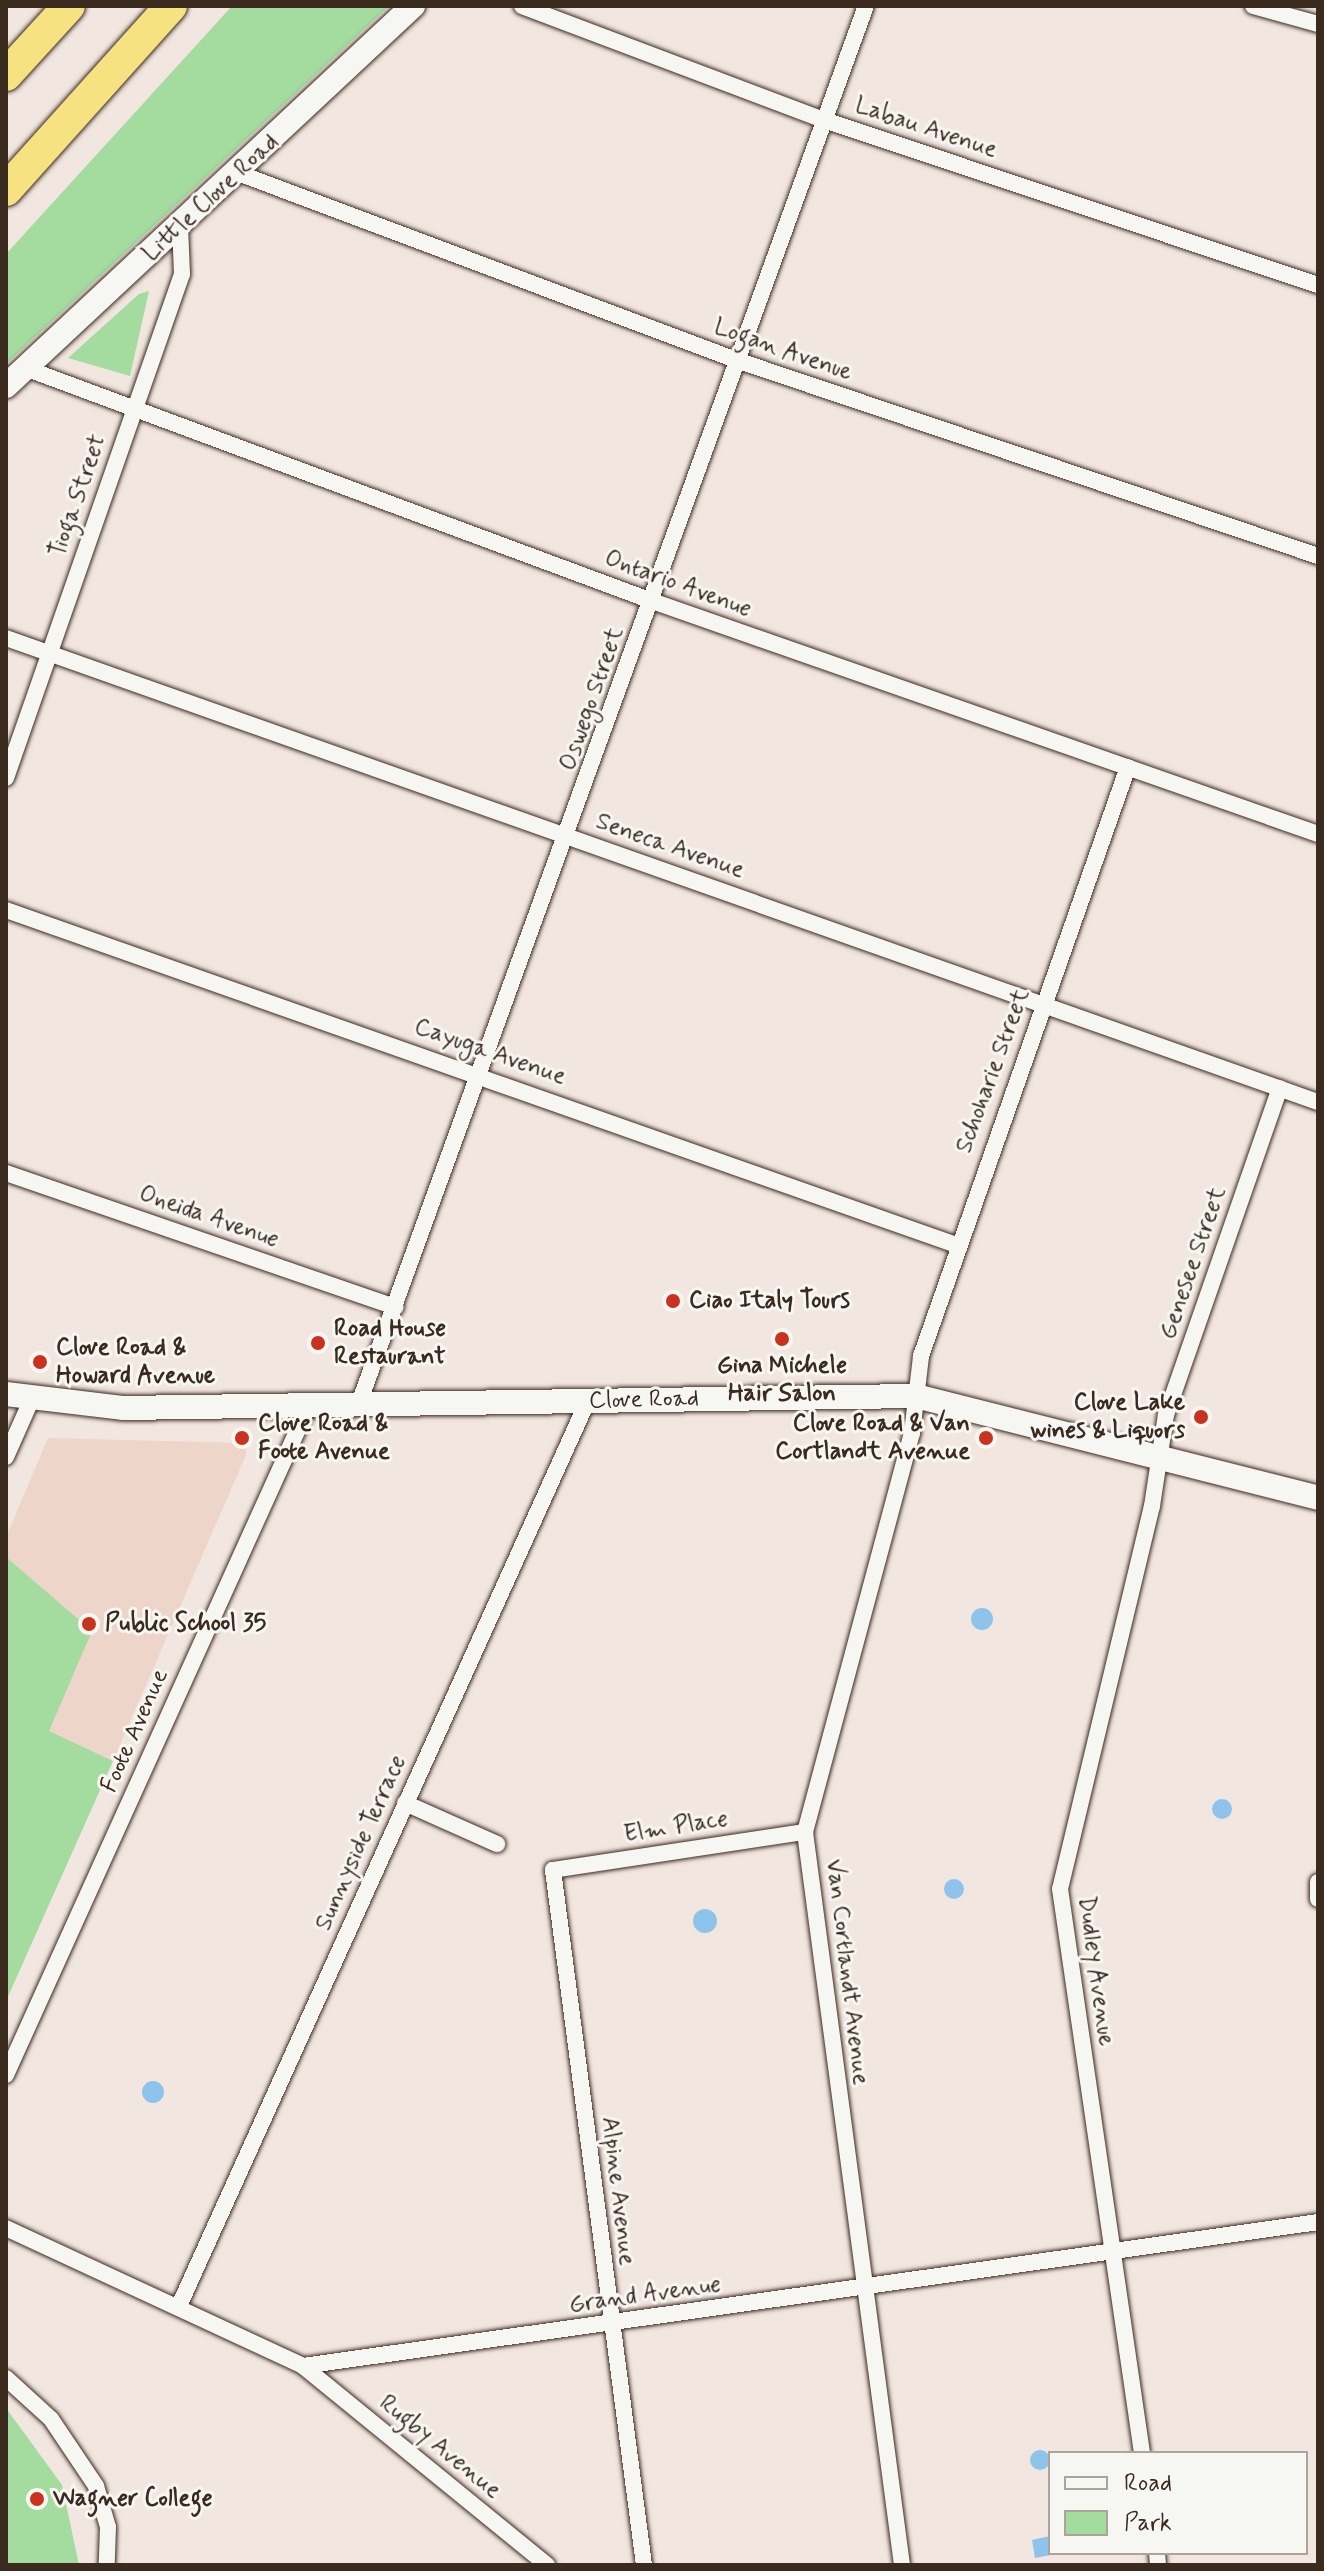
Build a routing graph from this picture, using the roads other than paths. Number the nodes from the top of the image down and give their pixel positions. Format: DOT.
graph roads {
  1 [pos="69,6"];
  2 [pos="171,6"];
  3 [pos="413,6"];
  4 [pos="522,6"];
  5 [pos="866,6"];
  6 [pos="1253,6"];
  7 [pos="1318,24"];
  8 [pos="6,75"];
  9 [pos="824,120"];
  10 [pos="238,173"];
  11 [pos="6,190"];
  12 [pos="180,227"];
  13 [pos="1318,285"];
  14 [pos="736,360"];
  15 [pos="25,368"];
  16 [pos="6,386"];
  17 [pos="133,412"];
  18 [pos="1318,556"];
  19 [pos="652,601"];
  20 [pos="6,638"];
  21 [pos="48,654"];
  22 [pos="1128,767"];
  23 [pos="6,778"];
  24 [pos="1318,834"];
  25 [pos="570,836"];
  26 [pos="6,910"];
  27 [pos="1044,1002"];
  28 [pos="480,1074"];
  29 [pos="1280,1088"];
  30 [pos="1318,1102"];
  31 [pos="6,1173"];
  32 [pos="956,1245"];
  33 [pos="396,1307"];
  34 [pos="6,1394"];
  35 [pos="33,1396"];
  36 [pos="916,1396"];
  37 [pos="588,1400"];
  38 [pos="358,1406"];
  39 [pos="308,1407"];
  40 [pos="1160,1456"];
  41 [pos="6,1457"];
  42 [pos="1318,1498"];
  43 [pos="405,1803"];
  44 [pos="805,1832"];
  45 [pos="497,1844"];
  46 [pos="553,1870"];
  47 [pos="1318,1882"];
  48 [pos="1318,1899"];
  49 [pos="6,2075"];
  50 [pos="1318,2222"];
  51 [pos="6,2228"];
  52 [pos="1112,2251"];
  53 [pos="863,2287"];
  54 [pos="179,2306"];
  55 [pos="611,2324"];
  56 [pos="303,2366"];
  57 [pos="6,2378"];
  58 [pos="1142,2451"];
  59 [pos="107,2565"];
  60 [pos="547,2565"];
  61 [pos="644,2565"];
  62 [pos="902,2565"];
  1 -- 8 [label="highway"];
  2 -- 11 [label="highway"];
  3 -- 10 [label="main road, Little Clove Road"];
  4 -- 9 [label="street, Labau Avenue"];
  5 -- 9 [label="street, Oswego Street"];
  6 -- 7 [label="street"];
  9 -- 13 [label="street, Labau Avenue"];
  9 -- 14 [label="street, Oswego Street"];
  10 -- 12 [label="main road, Little Clove Road"];
  10 -- 14 [label="street, Logan Avenue"];
  12 -- 15 [label="main road, Little Clove Road"];
  12 -- 17 [label="street, Tioga Street"];
  14 -- 18 [label="street, Logan Avenue"];
  14 -- 19 [label="street, Oswego Street"];
  15 -- 16 [label="main road, Little Clove Road"];
  15 -- 17 [label="street, Ontario Avenue"];
  17 -- 19 [label="street, Ontario Avenue"];
  17 -- 21 [label="street, Tioga Street"];
  19 -- 22 [label="street, Ontario Avenue"];
  19 -- 25 [label="street, Oswego Street"];
  20 -- 21 [label="street, Seneca Avenue"];
  21 -- 23 [label="street, Tioga Street"];
  21 -- 25 [label="street, Seneca Avenue"];
  22 -- 24 [label="street, Ontario Avenue"];
  22 -- 27 [label="street, Schoharie Street"];
  25 -- 27 [label="street, Seneca Avenue"];
  25 -- 28 [label="street, Oswego Street"];
  26 -- 28 [label="street, Cayuga Avenue"];
  27 -- 29 [label="street, Seneca Avenue"];
  27 -- 32 [label="street, Schoharie Street"];
  28 -- 32 [label="street, Cayuga Avenue"];
  28 -- 33 [label="street, Oswego Street"];
  29 -- 30 [label="street, Seneca Avenue"];
  29 -- 40 [label="street, Genesee Street"];
  31 -- 33 [label="street, Oneida Avenue"];
  32 -- 36 [label="street, Schoharie Street"];
  33 -- 38 [label="street, Oswego Street"];
  34 -- 35 [label="main road, Clove Road"];
  35 -- 39 [label="main road, Clove Road"];
  35 -- 41 [label="street"];
  36 -- 37 [label="main road, Clove Road"];
  36 -- 40 [label="main road, Clove Road"];
  36 -- 44 [label="street, Van Cortlandt Avenue"];
  37 -- 38 [label="main road, Clove Road"];
  37 -- 43 [label="street, Sunnyside Terrace"];
  38 -- 39 [label="main road, Clove Road"];
  39 -- 49 [label="street, Foote Avenue"];
  40 -- 42 [label="main road, Clove Road"];
  40 -- 52 [label="street, Dudley Avenue"];
  43 -- 45 [label="street"];
  43 -- 54 [label="street, Sunnyside Terrace"];
  44 -- 46 [label="street, Elm Place"];
  44 -- 53 [label="street, Van Cortlandt Avenue"];
  46 -- 55 [label="street, Alpine Avenue"];
  47 -- 48 [label="street"];
  50 -- 52 [label="street, Grand Avenue"];
  51 -- 54 [label="street"];
  52 -- 53 [label="street, Grand Avenue"];
  52 -- 58 [label="street, Dudley Avenue"];
  53 -- 55 [label="street, Grand Avenue"];
  53 -- 62 [label="street, Van Cortlandt Avenue"];
  54 -- 56 [label="street"];
  55 -- 56 [label="street, Grand Avenue"];
  55 -- 61 [label="street, Alpine Avenue"];
  56 -- 60 [label="street, Rugby Avenue"];
  57 -- 59 [label="street"];
}
